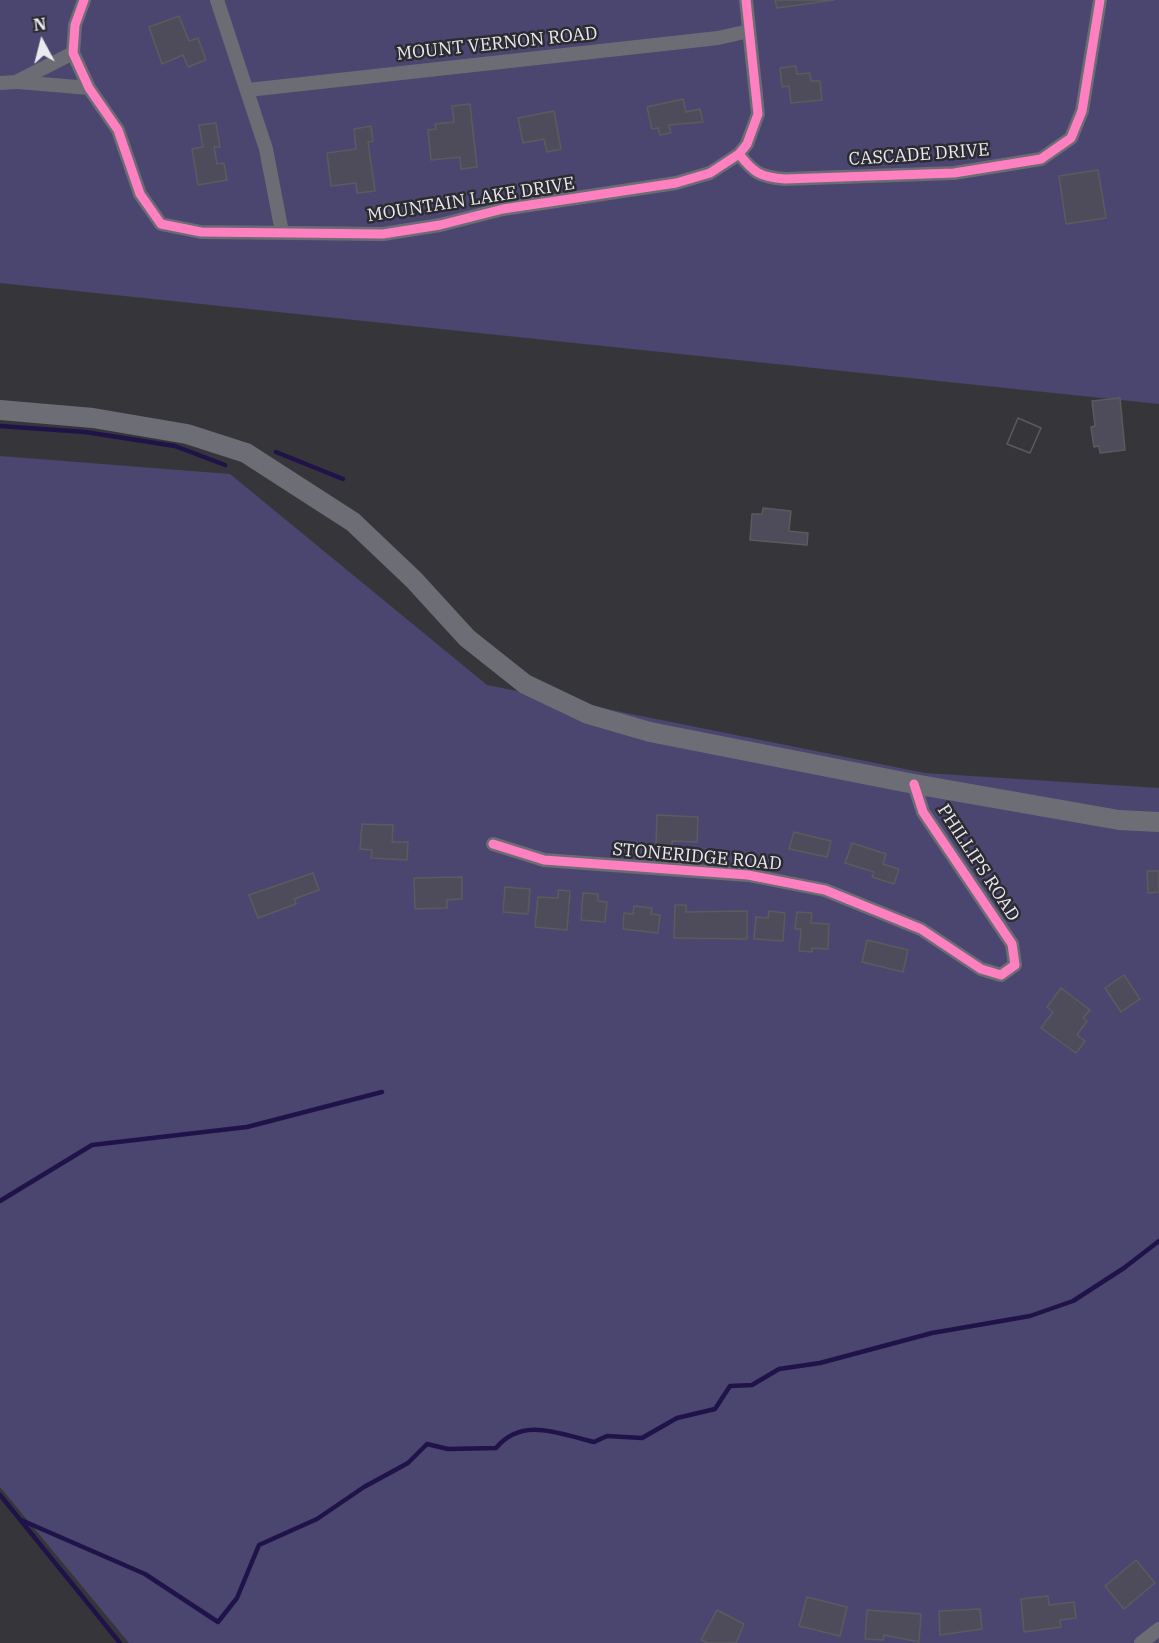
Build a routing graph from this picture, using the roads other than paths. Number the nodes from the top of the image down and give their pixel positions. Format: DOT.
graph roads {
  1 [pos="84,0"];
  2 [pos="217,0"];
  3 [pos="746,0"];
  4 [pos="1100,0"];
  5 [pos="749,31"];
  6 [pos="73,53"];
  7 [pos="16,82"];
  8 [pos="0,83"];
  9 [pos="89,88"];
  10 [pos="248,90"];
  11 [pos="739,154"];
  12 [pos="282,232"];
  13 [pos="0,410"];
  14 [pos="914,784"];
  15 [pos="1159,822"];
  16 [pos="493,844"];
  17 [pos="1014,960"];
  18 [pos="1159,1629"];
  19 [pos="1141,1643"];
  1 -- 6 [label="street, MOUNTAIN LAKE DRIVE"];
  2 -- 10 [label="street"];
  3 -- 5 [label="street"];
  4 -- 11 [label="street, CASCADE DRIVE"];
  5 -- 10 [label="street, MOUNT VERNON ROAD"];
  5 -- 11 [label="street"];
  6 -- 7 [label="street"];
  6 -- 9 [label="street, MOUNTAIN LAKE DRIVE"];
  7 -- 8 [label="street"];
  7 -- 9 [label="street"];
  9 -- 12 [label="street, MOUNTAIN LAKE DRIVE"];
  10 -- 12 [label="street"];
  11 -- 12 [label="street, MOUNTAIN LAKE DRIVE"];
  13 -- 14 [label="main road"];
  14 -- 15 [label="main road"];
  14 -- 17 [label="street, PHILLIPS ROAD"];
  16 -- 17 [label="street, STONERIDGE ROAD"];
  18 -- 19 [label="street"];
}
